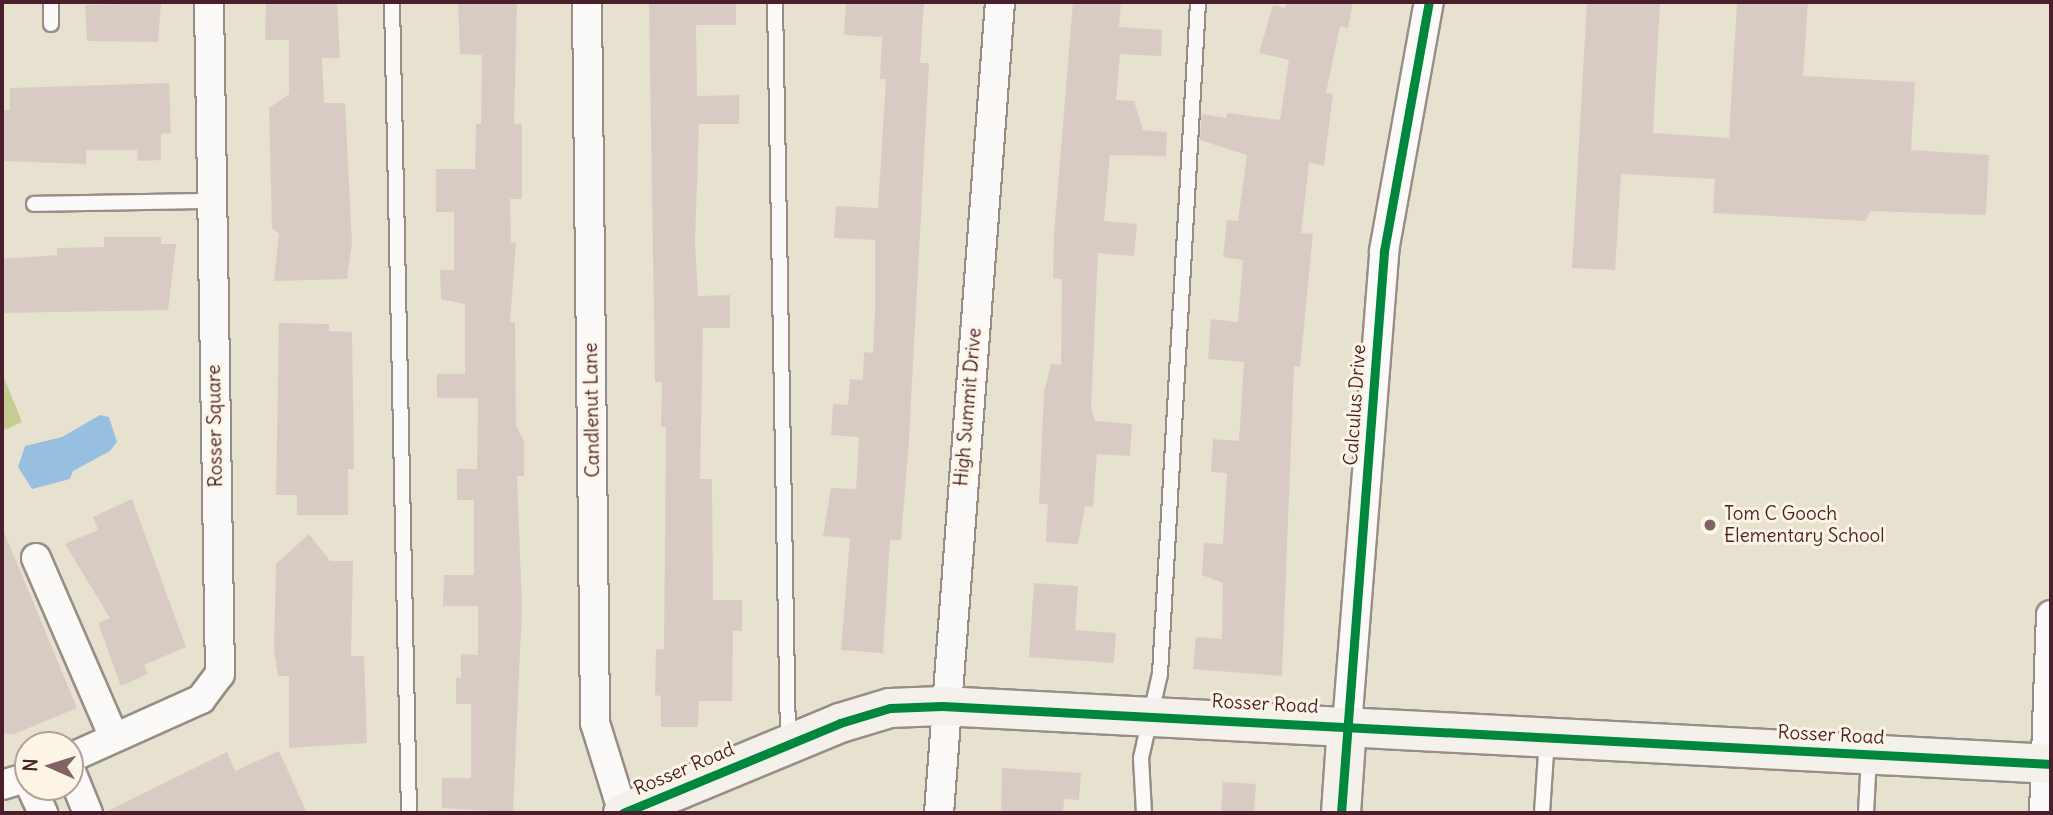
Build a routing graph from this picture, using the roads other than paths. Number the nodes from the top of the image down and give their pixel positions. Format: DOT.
graph roads {
  1 [pos="51,2"];
  2 [pos="209,2"];
  3 [pos="392,2"];
  4 [pos="587,2"];
  5 [pos="775,2"];
  6 [pos="1000,2"];
  7 [pos="1198,2"];
  8 [pos="1429,2"];
  9 [pos="51,24"];
  10 [pos="211,201"];
  11 [pos="34,204"];
  12 [pos="36,558"];
  13 [pos="2051,615"];
  14 [pos="942,706"];
  15 [pos="1150,715"];
  16 [pos="1347,726"];
  17 [pos="114,737"];
  18 [pos="1547,738"];
  19 [pos="788,743"];
  20 [pos="84,751"];
  21 [pos="1869,755"];
  22 [pos="2049,763"];
  23 [pos="667,805"];
  24 [pos="409,813"];
  25 [pos="623,813"];
  26 [pos="939,813"];
  27 [pos="1144,813"];
  28 [pos="1340,813"];
  29 [pos="1542,813"];
  30 [pos="1866,813"];
  31 [pos="2045,813"];
  1 -- 9 [label="lane"];
  2 -- 10 [label="street, Rosser Square"];
  3 -- 24 [label="lane"];
  4 -- 25 [label="street, Candlenut Lane"];
  5 -- 19 [label="lane"];
  6 -- 14 [label="street, High Summit Drive"];
  7 -- 15 [label="lane"];
  8 -- 16 [label="street, Calculus Drive"];
  10 -- 11 [label="lane"];
  10 -- 17 [label="street, Rosser Square"];
  12 -- 17 [label="street"];
  13 -- 22 [label="street"];
  14 -- 15 [label="street, Rosser Road"];
  14 -- 19 [label="street, Rosser Road"];
  14 -- 26 [label="street, High Summit Drive"];
  15 -- 16 [label="street, Rosser Road"];
  15 -- 27 [label="lane"];
  16 -- 18 [label="street, Rosser Road"];
  16 -- 28 [label="street, Calculus Drive"];
  17 -- 20 [label="street, Rosser Square"];
  18 -- 21 [label="street, Rosser Road"];
  18 -- 29 [label="lane"];
  19 -- 23 [label="street, Rosser Road"];
  21 -- 22 [label="street, Rosser Road"];
  21 -- 30 [label="lane"];
  22 -- 31 [label="street"];
  23 -- 25 [label="street, Rosser Road"];
}
